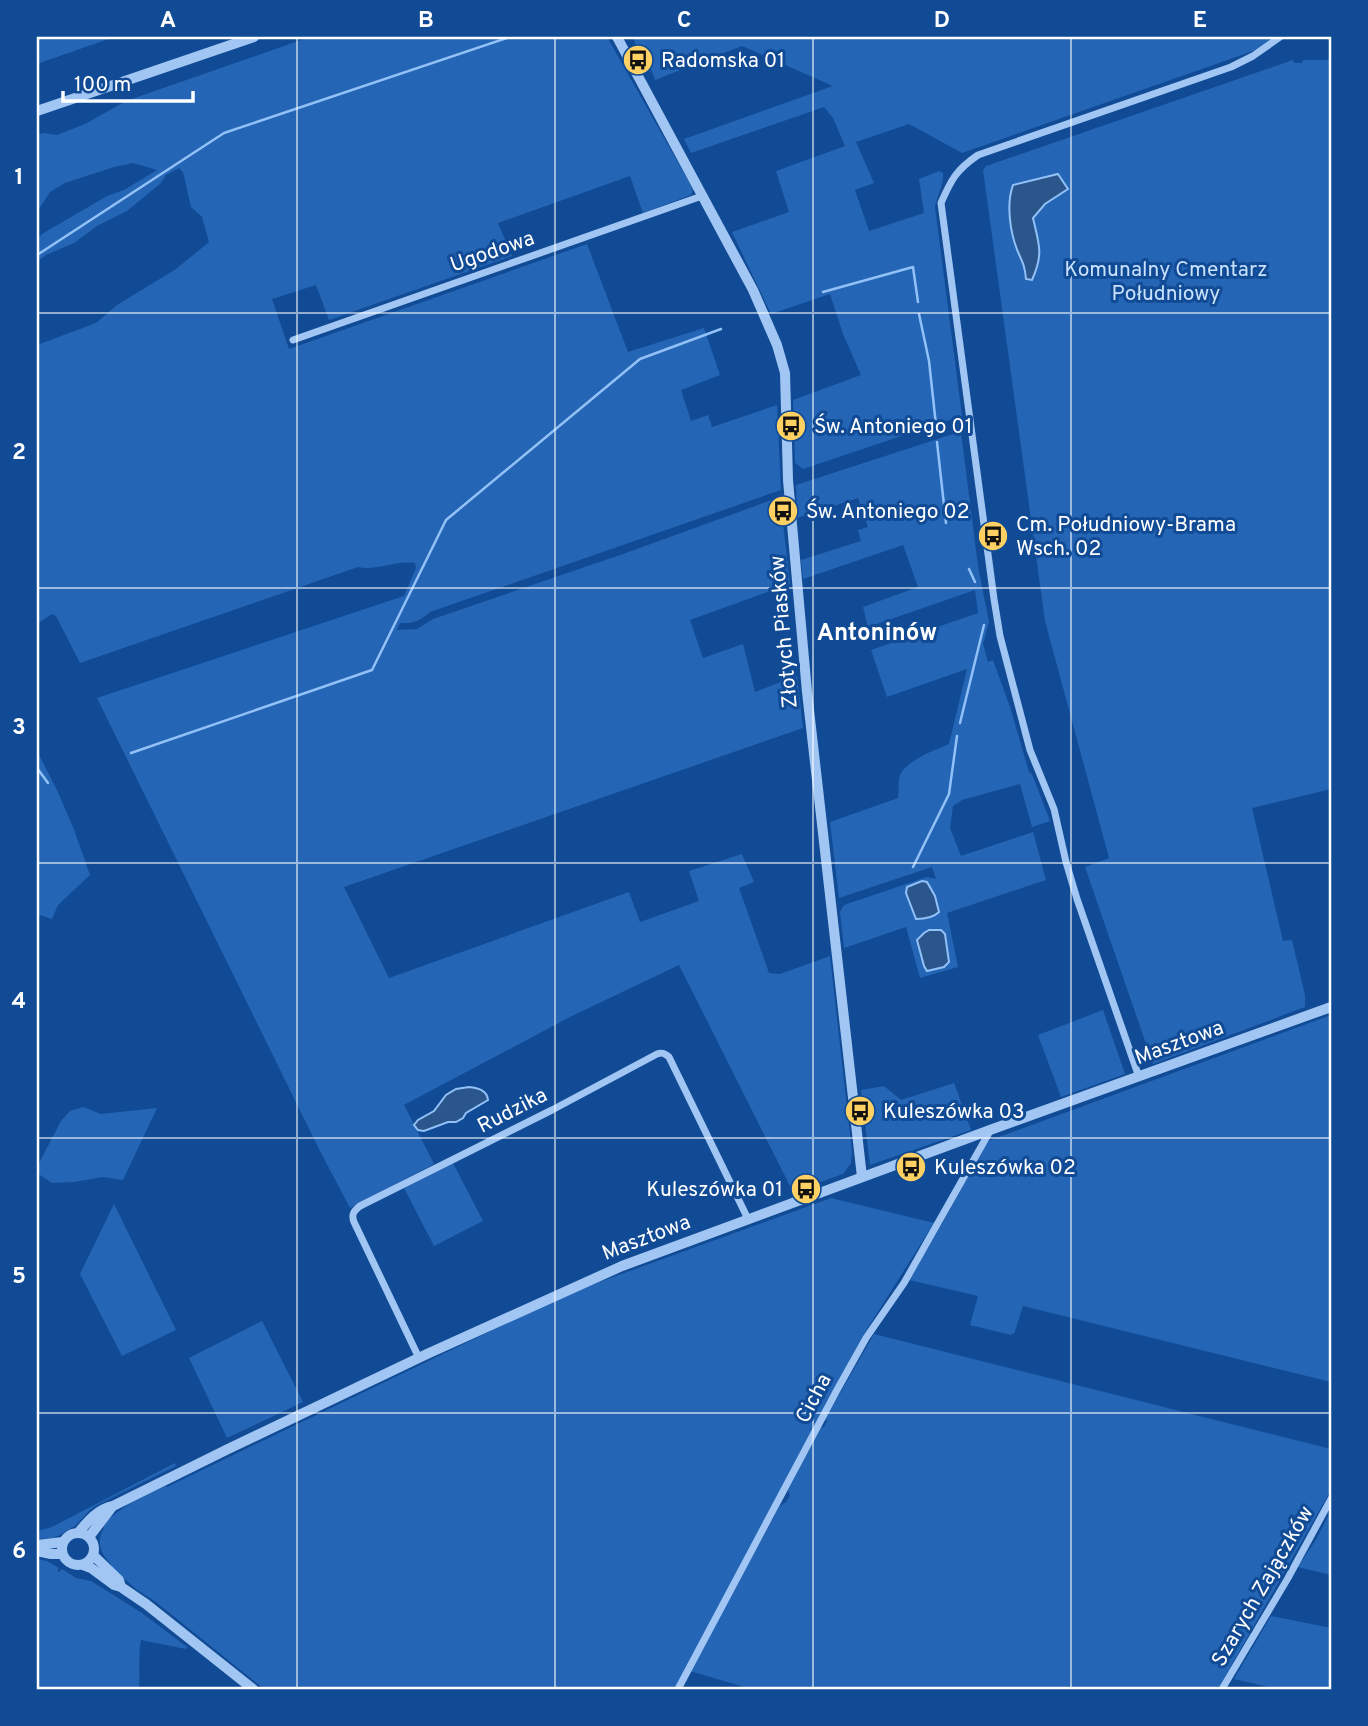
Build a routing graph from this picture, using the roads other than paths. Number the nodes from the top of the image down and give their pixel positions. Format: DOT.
graph roads {
  1 [pos="254,37"];
  2 [pos="617,37"];
  3 [pos="1280,37"];
  4 [pos="37,111"];
  5 [pos="702,196"];
  6 [pos="293,340"];
  7 [pos="1331,1007"];
  8 [pos="1139,1077"];
  9 [pos="990,1130"];
  10 [pos="863,1177"];
  11 [pos="748,1219"];
  12 [pos="419,1358"];
  13 [pos="1331,1499"];
  14 [pos="113,1506"];
  15 [pos="78,1533"];
  16 [pos="89,1537"];
  17 [pos="63,1542"];
  18 [pos="37,1545"];
  19 [pos="37,1551"];
  20 [pos="62,1554"];
  21 [pos="93,1555"];
  22 [pos="83,1565"];
  23 [pos="121,1587"];
  24 [pos="253,1689"];
  25 [pos="678,1689"];
  26 [pos="1222,1689"];
  1 -- 4 [label="street"];
  2 -- 5 [label="street, Złotych Piasków"];
  3 -- 8 [label="street"];
  5 -- 6 [label="street, Ugodowa"];
  5 -- 10 [label="street, Złotych Piasków"];
  7 -- 8 [label="street, Masztowa"];
  8 -- 9 [label="street, Masztowa"];
  9 -- 10 [label="street, Masztowa"];
  9 -- 25 [label="street, Cicha"];
  10 -- 11 [label="street, Masztowa"];
  11 -- 12 [label="street, Masztowa"];
  11 -- 12 [label="street, Rudzika"];
  12 -- 14 [label="street, Masztowa"];
  13 -- 26 [label="street, Szarych Zajączków"];
  14 -- 15 [label="street, Masztowa"];
  14 -- 16 [label="street, Masztowa"];
  15 -- 16 [label="street"];
  15 -- 17 [label="street"];
  16 -- 21 [label="street"];
  17 -- 18 [label="street"];
  17 -- 20 [label="street"];
  19 -- 20 [label="street"];
  20 -- 22 [label="street"];
  21 -- 22 [label="street"];
  21 -- 23 [label="street"];
  22 -- 23 [label="street"];
  23 -- 24 [label="street"];
}
